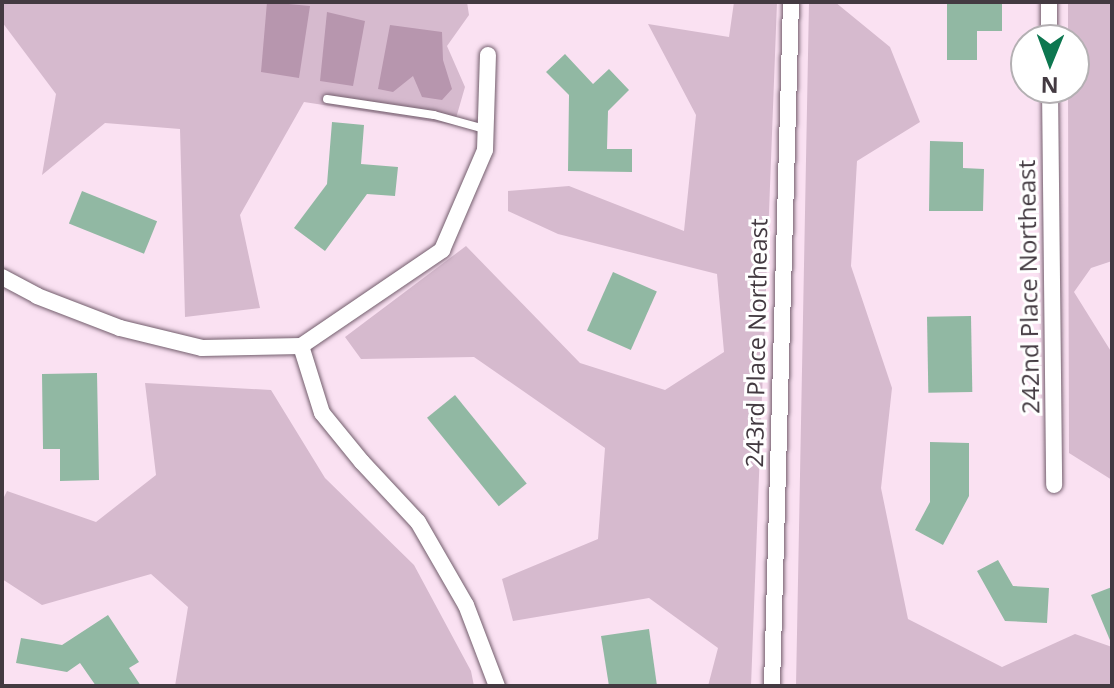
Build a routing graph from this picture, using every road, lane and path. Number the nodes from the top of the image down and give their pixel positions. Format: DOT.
graph roads {
  1 [pos="791,2"];
  2 [pos="1049,2"];
  3 [pos="1049,24"];
  4 [pos="488,55"];
  5 [pos="327,99"];
  6 [pos="1050,104"];
  7 [pos="486,129"];
  8 [pos="3,280"];
  9 [pos="301,346"];
  10 [pos="1054,485"];
  11 [pos="497,686"];
  12 [pos="772,686"];
  1 -- 12 [label="street, 243rd Place Northeast"];
  2 -- 3 [label="street"];
  4 -- 7 [label="street"];
  5 -- 7 [label="lane"];
  6 -- 10 [label="street, 242nd Place Northeast"];
  7 -- 9 [label="street"];
  8 -- 9 [label="street"];
  9 -- 11 [label="street"];
}
